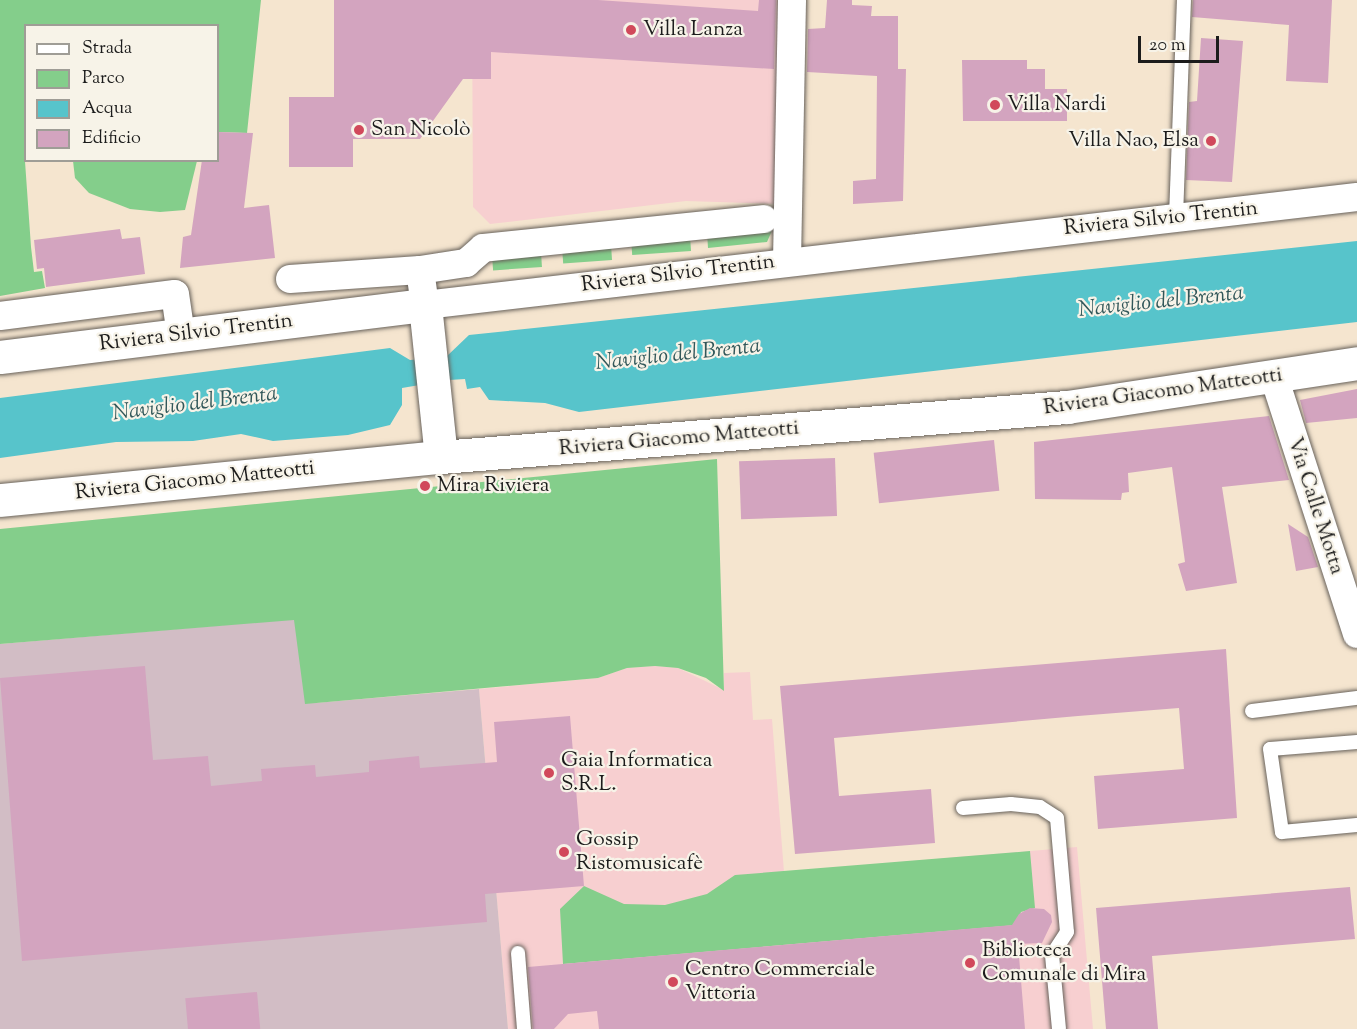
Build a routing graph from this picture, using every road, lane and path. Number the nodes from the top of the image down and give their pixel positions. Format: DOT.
graph roads {
  1 [pos="792,0"];
  2 [pos="1184,0"];
  3 [pos="1357,197"];
  4 [pos="1176,217"];
  5 [pos="764,219"];
  6 [pos="788,261"];
  7 [pos="420,270"];
  8 [pos="291,279"];
  9 [pos="425,305"];
  10 [pos="0,316"];
  11 [pos="181,335"];
  12 [pos="0,357"];
  13 [pos="1357,363"];
  14 [pos="1275,377"];
  15 [pos="441,457"];
  16 [pos="0,500"];
  17 [pos="1357,634"];
  18 [pos="1357,698"];
  19 [pos="1252,711"];
  20 [pos="1357,742"];
  21 [pos="963,808"];
  22 [pos="1357,825"];
  23 [pos="518,953"];
  24 [pos="524,1029"];
  25 [pos="1059,1029"];
  1 -- 6 [label="street"];
  2 -- 4 [label="lane"];
  3 -- 4 [label="street, Riviera Silvio Trentin"];
  4 -- 6 [label="street, Riviera Silvio Trentin"];
  5 -- 7 [label="street"];
  6 -- 9 [label="street, Riviera Silvio Trentin"];
  7 -- 8 [label="street"];
  7 -- 9 [label="street"];
  9 -- 11 [label="street, Riviera Silvio Trentin"];
  9 -- 15 [label="street"];
  10 -- 11 [label="street"];
  11 -- 12 [label="street, Riviera Silvio Trentin"];
  13 -- 14 [label="street, Riviera Giacomo Matteotti"];
  14 -- 15 [label="street, Riviera Giacomo Matteotti"];
  14 -- 17 [label="street, Via Calle Motta"];
  15 -- 16 [label="street, Riviera Giacomo Matteotti"];
  18 -- 19 [label="lane"];
  20 -- 22 [label="lane"];
  21 -- 25 [label="lane"];
  23 -- 24 [label="lane"];
}
